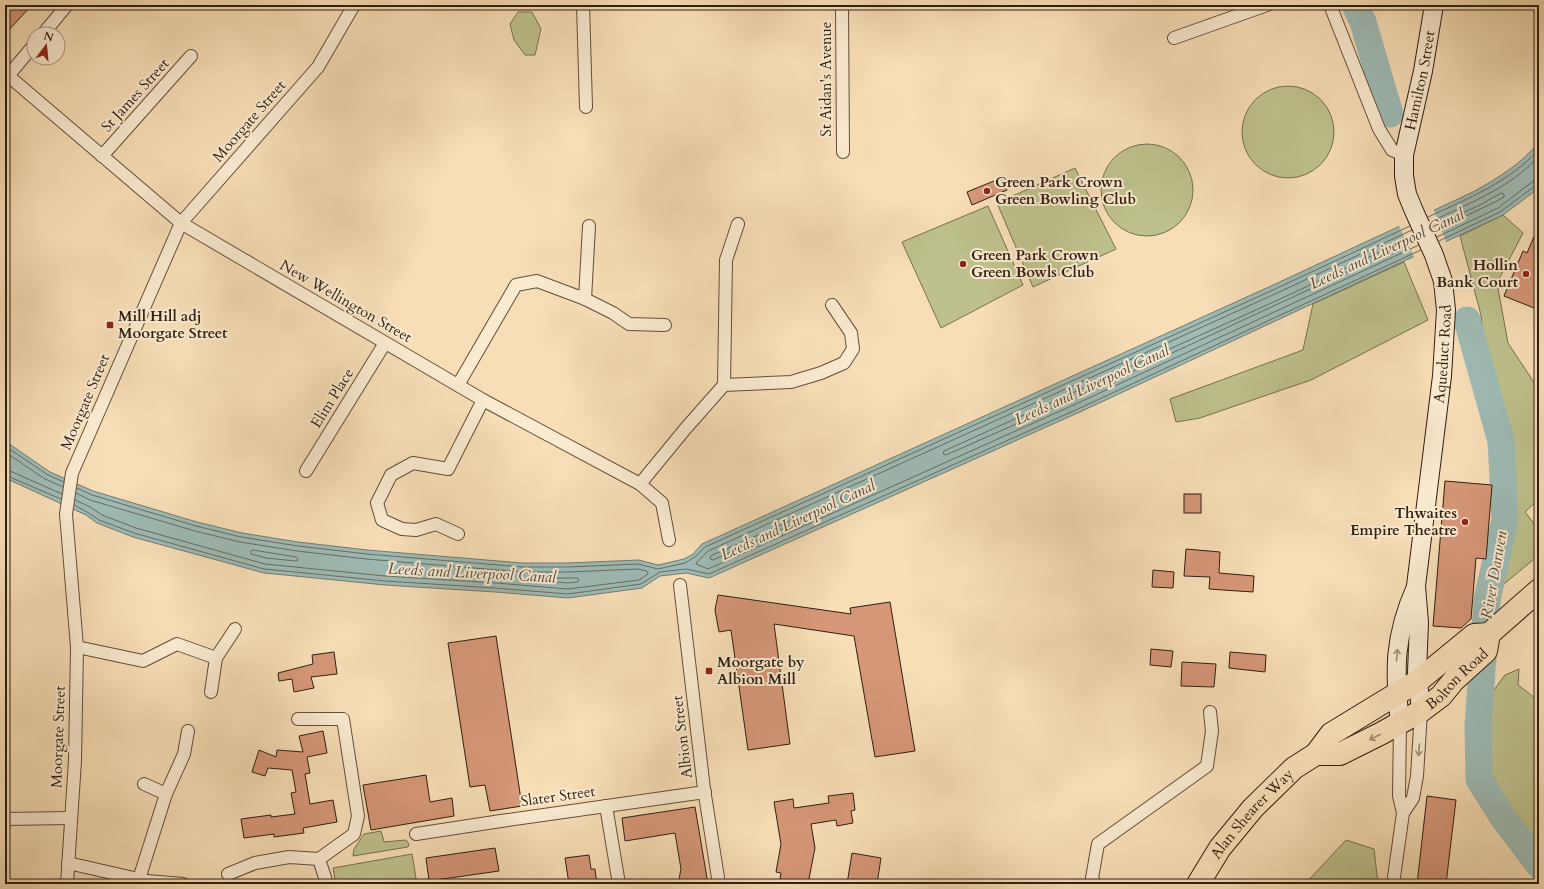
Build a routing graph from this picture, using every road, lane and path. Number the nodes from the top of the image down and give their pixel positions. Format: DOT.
graph roads {
  1 [pos="67,5"];
  2 [pos="354,5"];
  3 [pos="583,5"];
  4 [pos="842,5"];
  5 [pos="1267,5"];
  6 [pos="1330,5"];
  7 [pos="1434,5"];
  8 [pos="50,26"];
  9 [pos="1174,38"];
  10 [pos="26,53"];
  11 [pos="191,56"];
  12 [pos="6,74"];
  13 [pos="586,107"];
  14 [pos="843,152"];
  15 [pos="1404,155"];
  16 [pos="102,156"];
  17 [pos="181,223"];
  18 [pos="738,224"];
  19 [pos="589,226"];
  20 [pos="585,299"];
  21 [pos="832,305"];
  22 [pos="665,325"];
  23 [pos="385,343"];
  24 [pos="458,385"];
  25 [pos="724,385"];
  26 [pos="483,400"];
  27 [pos="306,471"];
  28 [pos="640,484"];
  29 [pos="458,534"];
  30 [pos="669,540"];
  31 [pos="680,585"];
  32 [pos="1416,586"];
  33 [pos="1539,590"];
  34 [pos="235,629"];
  35 [pos="1494,629"];
  36 [pos="77,647"];
  37 [pos="216,658"];
  38 [pos="1418,681"];
  39 [pos="211,692"];
  40 [pos="1397,694"];
  41 [pos="1421,711"];
  42 [pos="1210,712"];
  43 [pos="298,719"];
  44 [pos="1400,723"];
  45 [pos="188,731"];
  46 [pos="1316,754"];
  47 [pos="144,784"];
  48 [pos="705,792"];
  49 [pos="166,794"];
  50 [pos="606,806"];
  51 [pos="1403,814"];
  52 [pos="70,818"];
  53 [pos="5,819"];
  54 [pos="416,834"];
  55 [pos="319,859"];
  56 [pos="68,863"];
  57 [pos="228,874"];
  58 [pos="139,878"];
  59 [pos="67,884"];
  60 [pos="183,884"];
  61 [pos="327,884"];
  62 [pos="619,884"];
  63 [pos="719,884"];
  64 [pos="1095,884"];
  65 [pos="1198,884"];
  66 [pos="1393,884"];
  1 -- 8 [label="street"];
  2 -- 17 [label="street, Moorgate Street"];
  3 -- 13 [label="street"];
  4 -- 14 [label="street, St Aidan's Avenue"];
  5 -- 9 [label="street"];
  6 -- 15 [label="street"];
  7 -- 15 [label="main road, Hamilton Street"];
  10 -- 12 [label="street"];
  11 -- 16 [label="street, St James Street"];
  12 -- 16 [label="street, New Wellington Street"];
  15 -- 32 [label="main road, Aqueduct Road"];
  16 -- 17 [label="street, New Wellington Street"];
  17 -- 23 [label="street, New Wellington Street"];
  17 -- 36 [label="street, Moorgate Street"];
  18 -- 25 [label="street"];
  19 -- 20 [label="street"];
  20 -- 22 [label="street"];
  20 -- 24 [label="street"];
  21 -- 25 [label="street"];
  23 -- 24 [label="street, New Wellington Street"];
  23 -- 27 [label="street, Elim Place"];
  24 -- 26 [label="street, New Wellington Street"];
  25 -- 28 [label="street"];
  26 -- 28 [label="street, New Wellington Street"];
  26 -- 29 [label="street"];
  28 -- 30 [label="street, New Wellington Street"];
  31 -- 48 [label="street, Albion Street"];
  32 -- 38 [label="main road, Aqueduct Road"];
  40 -- 32 [label="main road, Aqueduct Road, one-way"];
  33 -- 35 [label="highway, Bolton Road"];
  34 -- 37 [label="street"];
  35 -- 38 [label="highway, Bolton Road"];
  35 -- 41 [label="highway, Bolton Road"];
  36 -- 37 [label="street"];
  36 -- 52 [label="street, Moorgate Street"];
  37 -- 39 [label="street"];
  38 -- 40 [label="highway, Alan Shearer Way"];
  38 -- 41 [label="main road, Aqueduct Road"];
  40 -- 44 [label="main road, Aqueduct Road"];
  40 -- 46 [label="highway, Alan Shearer Way"];
  41 -- 44 [label="highway"];
  41 -- 51 [label="street, Bolton Road, one-way"];
  42 -- 64 [label="street"];
  43 -- 55 [label="street"];
  44 -- 46 [label="highway, one-way"];
  44 -- 51 [label="street, Bolton Road"];
  45 -- 49 [label="street"];
  46 -- 65 [label="highway, Alan Shearer Way"];
  47 -- 49 [label="street"];
  48 -- 50 [label="street, Slater Street"];
  48 -- 63 [label="street, Albion Street"];
  49 -- 58 [label="street"];
  50 -- 54 [label="street, Slater Street"];
  50 -- 62 [label="street"];
  51 -- 66 [label="street, Bolton Road"];
  52 -- 53 [label="street"];
  52 -- 56 [label="street, Moorgate Street"];
  55 -- 57 [label="street"];
  55 -- 61 [label="street"];
  56 -- 58 [label="street"];
  56 -- 59 [label="street, Moorgate Street"];
  58 -- 60 [label="street"];
}
